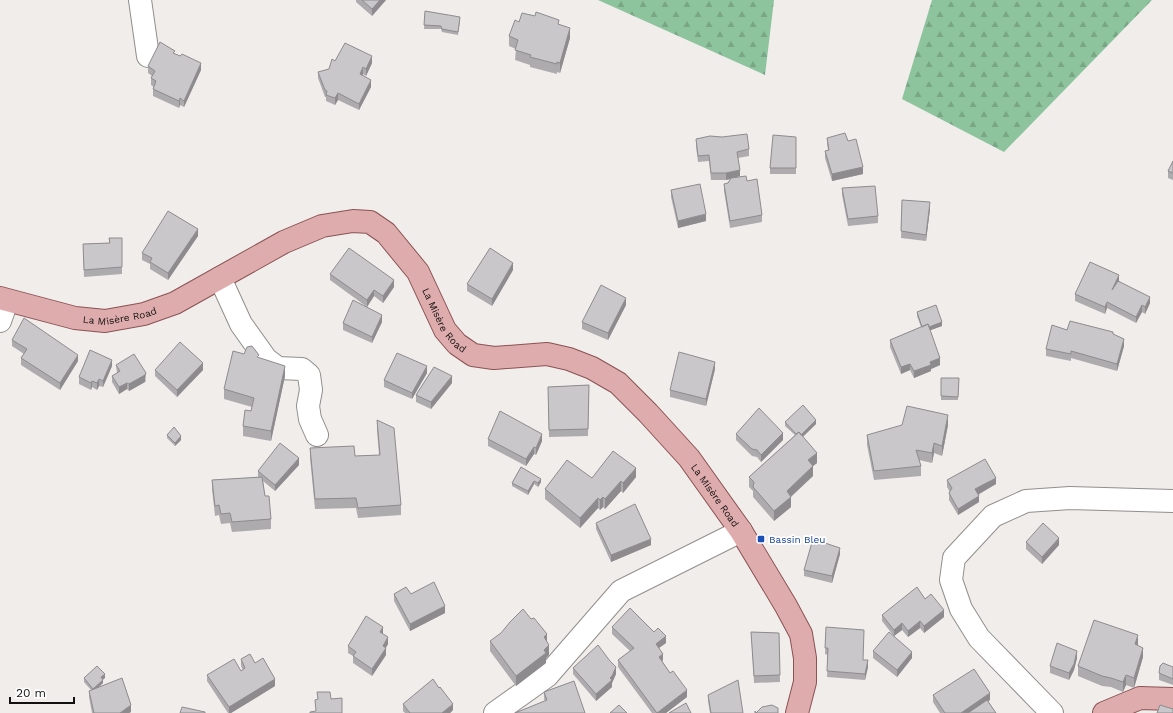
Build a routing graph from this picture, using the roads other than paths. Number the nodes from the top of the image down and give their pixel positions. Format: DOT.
graph roads {
  1 [pos="140,0"];
  2 [pos="148,56"];
  3 [pos="220,278"];
  4 [pos="2,307"];
  5 [pos="317,435"];
  6 [pos="1173,501"];
  7 [pos="741,531"];
  8 [pos="1173,698"];
  9 [pos="495,713"];
  10 [pos="797,713"];
  11 [pos="1052,713"];
  12 [pos="1104,713"];
  1 -- 2 [label="street"];
  3 -- 4 [label="main road, La Misère Road"];
  3 -- 5 [label="street"];
  3 -- 7 [label="main road, La Misère Road"];
  6 -- 11 [label="street"];
  7 -- 9 [label="street"];
  7 -- 10 [label="main road, La Misère Road"];
  8 -- 12 [label="main road"];
}
